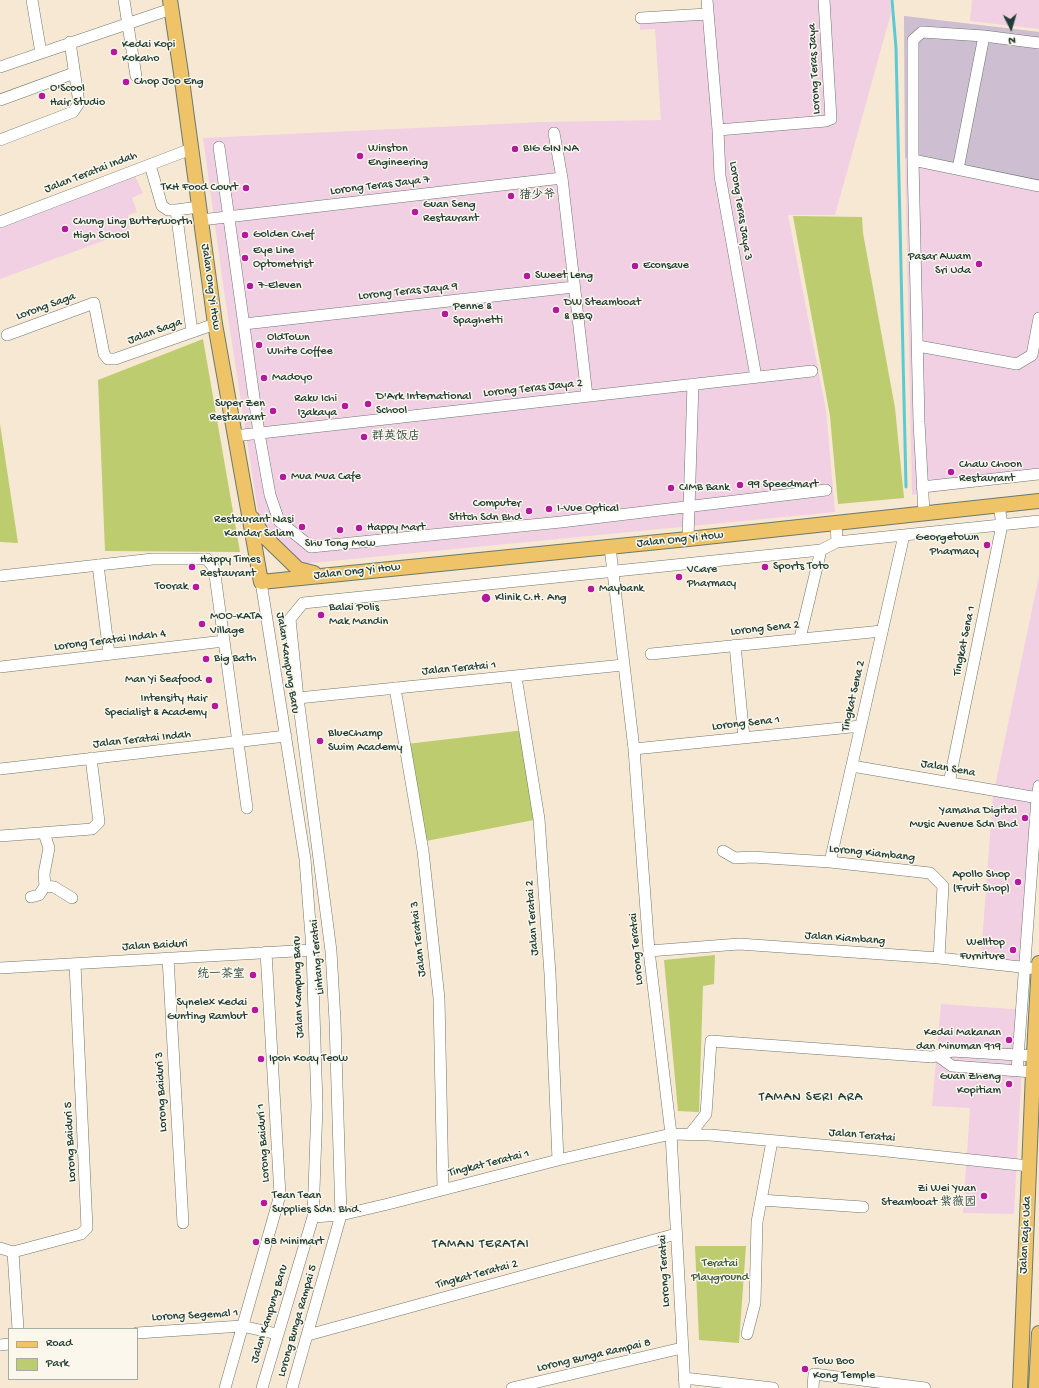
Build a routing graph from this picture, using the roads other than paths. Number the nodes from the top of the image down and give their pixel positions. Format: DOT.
graph roads {
  1 [pos="32,0"];
  2 [pos="124,0"];
  3 [pos="707,0"];
  4 [pos="824,0"];
  5 [pos="170,5"];
  6 [pos="707,14"];
  7 [pos="641,18"];
  8 [pos="128,23"];
  9 [pos="984,36"];
  10 [pos="70,42"];
  11 [pos="1039,43"];
  12 [pos="41,53"];
  13 [pos="0,67"];
  14 [pos="74,73"];
  15 [pos="136,76"];
  16 [pos="0,100"];
  17 [pos="718,130"];
  18 [pos="554,133"];
  19 [pos="0,140"];
  20 [pos="219,148"];
  21 [pos="191,149"];
  22 [pos="913,160"];
  23 [pos="150,165"];
  24 [pos="958,169"];
  25 [pos="562,178"];
  26 [pos="1039,186"];
  27 [pos="176,210"];
  28 [pos="200,214"];
  29 [pos="228,217"];
  30 [pos="0,222"];
  31 [pos="574,286"];
  32 [pos="1039,318"];
  33 [pos="215,324"];
  34 [pos="244,324"];
  35 [pos="192,332"];
  36 [pos="7,335"];
  37 [pos="918,346"];
  38 [pos="104,354"];
  39 [pos="812,371"];
  40 [pos="756,377"];
  41 [pos="693,384"];
  42 [pos="586,396"];
  43 [pos="259,433"];
  44 [pos="234,436"];
  45 [pos="1039,474"];
  46 [pos="922,487"];
  47 [pos="826,490"];
  48 [pos="1039,501"];
  49 [pos="999,505"];
  50 [pos="689,506"];
  51 [pos="248,513"];
  52 [pos="924,513"];
  53 [pos="1039,521"];
  54 [pos="836,523"];
  55 [pos="1002,525"];
  56 [pos="904,535"];
  57 [pos="688,539"];
  58 [pos="837,542"];
  59 [pos="610,547"];
  60 [pos="821,550"];
  61 [pos="98,565"];
  62 [pos="613,572"];
  63 [pos="323,575"];
  64 [pos="0,576"];
  65 [pos="261,582"];
  66 [pos="882,631"];
  67 [pos="800,638"];
  68 [pos="224,641"];
  69 [pos="735,645"];
  70 [pos="109,654"];
  71 [pos="651,654"];
  72 [pos="623,665"];
  73 [pos="0,667"];
  74 [pos="516,677"];
  75 [pos="395,688"];
  76 [pos="298,698"];
  77 [pos="861,726"];
  78 [pos="286,736"];
  79 [pos="744,738"];
  80 [pos="238,742"];
  81 [pos="634,749"];
  82 [pos="91,758"];
  83 [pos="852,766"];
  84 [pos="0,769"];
  85 [pos="949,782"];
  86 [pos="1039,786"];
  87 [pos="1038,798"];
  88 [pos="247,808"];
  89 [pos="62,831"];
  90 [pos="44,833"];
  91 [pos="0,836"];
  92 [pos="49,848"];
  93 [pos="723,851"];
  94 [pos="830,862"];
  95 [pos="45,886"];
  96 [pos="31,897"];
  97 [pos="72,898"];
  98 [pos="312,950"];
  99 [pos="649,951"];
  100 [pos="266,952"];
  101 [pos="168,958"];
  102 [pos="939,958"];
  103 [pos="1039,963"];
  104 [pos="75,964"];
  105 [pos="0,968"];
  106 [pos="1024,968"];
  107 [pos="1039,969"];
  108 [pos="1018,1055"];
  109 [pos="938,1056"];
  110 [pos="1034,1056"];
  111 [pos="1017,1071"];
  112 [pos="1033,1072"];
  113 [pos="691,1133"];
  114 [pos="671,1134"];
  115 [pos="772,1141"];
  116 [pos="558,1160"];
  117 [pos="1029,1166"];
  118 [pos="443,1189"];
  119 [pos="761,1200"];
  120 [pos="863,1207"];
  121 [pos="340,1215"];
  122 [pos="313,1217"];
  123 [pos="183,1223"];
  124 [pos="676,1234"];
  125 [pos="5,1250"];
  126 [pos="242,1326"];
  127 [pos="18,1328"];
  128 [pos="138,1332"];
  129 [pos="1039,1333"];
  130 [pos="277,1334"];
  131 [pos="748,1334"];
  132 [pos="308,1335"];
  133 [pos="1039,1344"];
  134 [pos="682,1348"];
  135 [pos="684,1383"];
  136 [pos="225,1388"];
  137 [pos="262,1388"];
  138 [pos="292,1388"];
  139 [pos="512,1388"];
  140 [pos="773,1388"];
  141 [pos="813,1388"];
  142 [pos="925,1388"];
  143 [pos="1020,1388"];
  144 [pos="1036,1388"];
  1 -- 12 [label="street"];
  2 -- 8 [label="street"];
  3 -- 6 [label="street, Lorong Teras Jaya 3"];
  4 -- 17 [label="street, Lorong Teras Jaya"];
  5 -- 8 [label="street"];
  5 -- 21 [label="main road, Jalan Ong Yi How"];
  6 -- 7 [label="street"];
  6 -- 17 [label="street, Lorong Teras Jaya 3"];
  8 -- 10 [label="street"];
  8 -- 15 [label="street"];
  9 -- 11 [label="street"];
  9 -- 22 [label="street"];
  9 -- 24 [label="street"];
  10 -- 12 [label="street"];
  10 -- 14 [label="street"];
  12 -- 13 [label="street"];
  14 -- 16 [label="street"];
  14 -- 19 [label="street"];
  17 -- 40 [label="street, Lorong Teras Jaya 3"];
  18 -- 25 [label="street"];
  20 -- 29 [label="street"];
  21 -- 23 [label="street, Jalan Teratai Indah"];
  21 -- 28 [label="main road, Jalan Ong Yi How"];
  22 -- 24 [label="street"];
  22 -- 37 [label="street"];
  23 -- 27 [label="street"];
  23 -- 30 [label="street, Jalan Teratai Indah"];
  24 -- 26 [label="street"];
  25 -- 29 [label="street, Lorong Teras Jaya 7"];
  25 -- 31 [label="street"];
  27 -- 28 [label="street, Lorong Teras Jaya 7"];
  27 -- 35 [label="street"];
  28 -- 29 [label="street, Lorong Teras Jaya 7"];
  28 -- 33 [label="main road, Jalan Ong Yi How"];
  29 -- 34 [label="street"];
  31 -- 34 [label="street, Lorong Teras Jaya 9"];
  31 -- 42 [label="street"];
  32 -- 37 [label="street"];
  33 -- 35 [label="street, Jalan Saga"];
  33 -- 44 [label="main road, Jalan Ong Yi How"];
  34 -- 43 [label="street"];
  35 -- 38 [label="street, Jalan Saga"];
  36 -- 38 [label="street, Lorong Saga"];
  37 -- 46 [label="street"];
  39 -- 40 [label="street, Lorong Teras Jaya 2"];
  40 -- 41 [label="street, Lorong Teras Jaya 2"];
  41 -- 42 [label="street, Lorong Teras Jaya 2"];
  41 -- 50 [label="street"];
  42 -- 43 [label="street, Lorong Teras Jaya 2"];
  43 -- 44 [label="street, Lorong Teras Jaya 2"];
  43 -- 50 [label="street"];
  44 -- 51 [label="main road, Jalan Ong Yi How"];
  45 -- 46 [label="street"];
  46 -- 52 [label="street"];
  47 -- 50 [label="street"];
  48 -- 49 [label="main road, Jalan Ong Yi How"];
  49 -- 52 [label="main road, Jalan Ong Yi How"];
  49 -- 55 [label="street, Tingkat Sena 1"];
  50 -- 57 [label="street"];
  51 -- 63 [label="main road"];
  51 -- 65 [label="main road, Jalan Ong Yi How"];
  52 -- 54 [label="main road, Jalan Ong Yi How"];
  53 -- 55 [label="street, Jalan Ong Yi How"];
  54 -- 57 [label="main road, Jalan Ong Yi How"];
  54 -- 58 [label="street"];
  55 -- 56 [label="street, Jalan Ong Yi How"];
  55 -- 85 [label="street, Tingkat Sena 1"];
  56 -- 58 [label="street, Jalan Ong Yi How"];
  56 -- 66 [label="street, Tingkat Sena 2"];
  57 -- 59 [label="main road, Jalan Ong Yi How"];
  58 -- 60 [label="street, Jalan Ong Yi How"];
  59 -- 62 [label="street, Lorong Teratai"];
  59 -- 63 [label="main road, Jalan Ong Yi How"];
  60 -- 62 [label="street, Jalan Ong Yi How"];
  60 -- 67 [label="street"];
  61 -- 64 [label="street"];
  61 -- 68 [label="street"];
  61 -- 70 [label="street"];
  62 -- 72 [label="street, Lorong Teratai"];
  62 -- 76 [label="street, Jalan Ong Yi How"];
  63 -- 65 [label="main road, Jalan Ong Yi How"];
  65 -- 78 [label="street, Jalan Kampung Baru"];
  66 -- 67 [label="street, Lorong Sena 2"];
  66 -- 77 [label="street, Tingkat Sena 2"];
  67 -- 69 [label="street, Lorong Sena 2"];
  68 -- 70 [label="street, Lorong Teratai Indah 4"];
  68 -- 80 [label="street"];
  69 -- 71 [label="street, Lorong Sena 2"];
  69 -- 79 [label="street"];
  70 -- 73 [label="street, Lorong Teratai Indah 4"];
  72 -- 74 [label="street, Jalan Teratai 1"];
  72 -- 81 [label="street, Lorong Teratai"];
  74 -- 75 [label="street, Jalan Teratai 1"];
  74 -- 116 [label="street, Jalan Teratai 2"];
  75 -- 76 [label="street, Jalan Teratai 1"];
  75 -- 118 [label="street, Jalan Teratai 3"];
  76 -- 121 [label="street, Lintang Teratai"];
  77 -- 79 [label="street, Lorong Sena 1"];
  77 -- 83 [label="street, Tingkat Sena 2"];
  78 -- 80 [label="street, Jalan Teratai Indah"];
  78 -- 98 [label="street, Jalan Kampung Baru"];
  79 -- 81 [label="street, Lorong Sena 1"];
  80 -- 82 [label="street, Jalan Teratai Indah"];
  80 -- 88 [label="street"];
  81 -- 99 [label="street, Lorong Teratai"];
  82 -- 84 [label="street, Jalan Teratai Indah"];
  82 -- 89 [label="street"];
  83 -- 85 [label="street, Jalan Sena"];
  83 -- 94 [label="street, Tingkat Sena 2"];
  85 -- 87 [label="street, Jalan Sena"];
  86 -- 87 [label="street"];
  87 -- 106 [label="street"];
  89 -- 90 [label="street"];
  89 -- 92 [label="street"];
  90 -- 91 [label="street"];
  90 -- 92 [label="street"];
  92 -- 95 [label="street"];
  93 -- 94 [label="street, Lorong Kiambang"];
  94 -- 102 [label="street, Lorong Kiambang"];
  95 -- 96 [label="street"];
  95 -- 97 [label="street"];
  98 -- 100 [label="street, Jalan Baiduri"];
  98 -- 122 [label="street, Jalan Kampung Baru"];
  99 -- 102 [label="street, Jalan Kiambang"];
  99 -- 114 [label="street, Lorong Teratai"];
  100 -- 101 [label="street, Jalan Baiduri"];
  100 -- 126 [label="street, Lorong Baiduri 1"];
  101 -- 104 [label="street, Jalan Baiduri"];
  101 -- 123 [label="street, Lorong Baiduri 3"];
  102 -- 106 [label="street, Jalan Kiambang"];
  103 -- 107 [label="main road, Jalan Raja Uda"];
  104 -- 105 [label="street, Jalan Baiduri"];
  104 -- 125 [label="street, Lorong Baiduri 5"];
  106 -- 107 [label="street, Jalan Kiambang"];
  106 -- 108 [label="street"];
  107 -- 110 [label="main road, Jalan Raja Uda"];
  108 -- 109 [label="street"];
  108 -- 110 [label="street"];
  108 -- 111 [label="street"];
  109 -- 111 [label="street"];
  109 -- 113 [label="street"];
  110 -- 112 [label="main road, Jalan Raja Uda"];
  111 -- 112 [label="street"];
  112 -- 117 [label="main road, Jalan Raja Uda"];
  113 -- 114 [label="street, Jalan Teratai"];
  113 -- 115 [label="street, Jalan Teratai"];
  114 -- 116 [label="street, Tingkat Teratai 1"];
  114 -- 124 [label="street, Lorong Teratai"];
  115 -- 117 [label="street, Jalan Teratai"];
  115 -- 119 [label="street"];
  116 -- 118 [label="street, Tingkat Teratai 1"];
  117 -- 143 [label="main road, Jalan Raja Uda"];
  118 -- 121 [label="street, Tingkat Teratai 1"];
  119 -- 120 [label="street"];
  119 -- 131 [label="street"];
  121 -- 122 [label="street, Tingkat Teratai 1"];
  121 -- 132 [label="street, Lorong Bunga Rampai 5"];
  122 -- 130 [label="street, Jalan Kampung Baru"];
  124 -- 132 [label="street, Tingkat Teratai 2"];
  124 -- 134 [label="street, Lorong Teratai"];
  125 -- 127 [label="street"];
  126 -- 128 [label="street, Lorong Segemal 1"];
  126 -- 130 [label="street, Lorong Segemal 1"];
  126 -- 136 [label="street"];
  129 -- 133 [label="main road"];
  130 -- 137 [label="street, Jalan Kampung Baru"];
  132 -- 138 [label="street, Lorong Bunga Rampai 5"];
  133 -- 144 [label="main road"];
  134 -- 135 [label="street, Lorong Teratai"];
  134 -- 139 [label="street, Lorong Bunga Rampai 8"];
  135 -- 140 [label="street"];
  141 -- 142 [label="street"];
}
